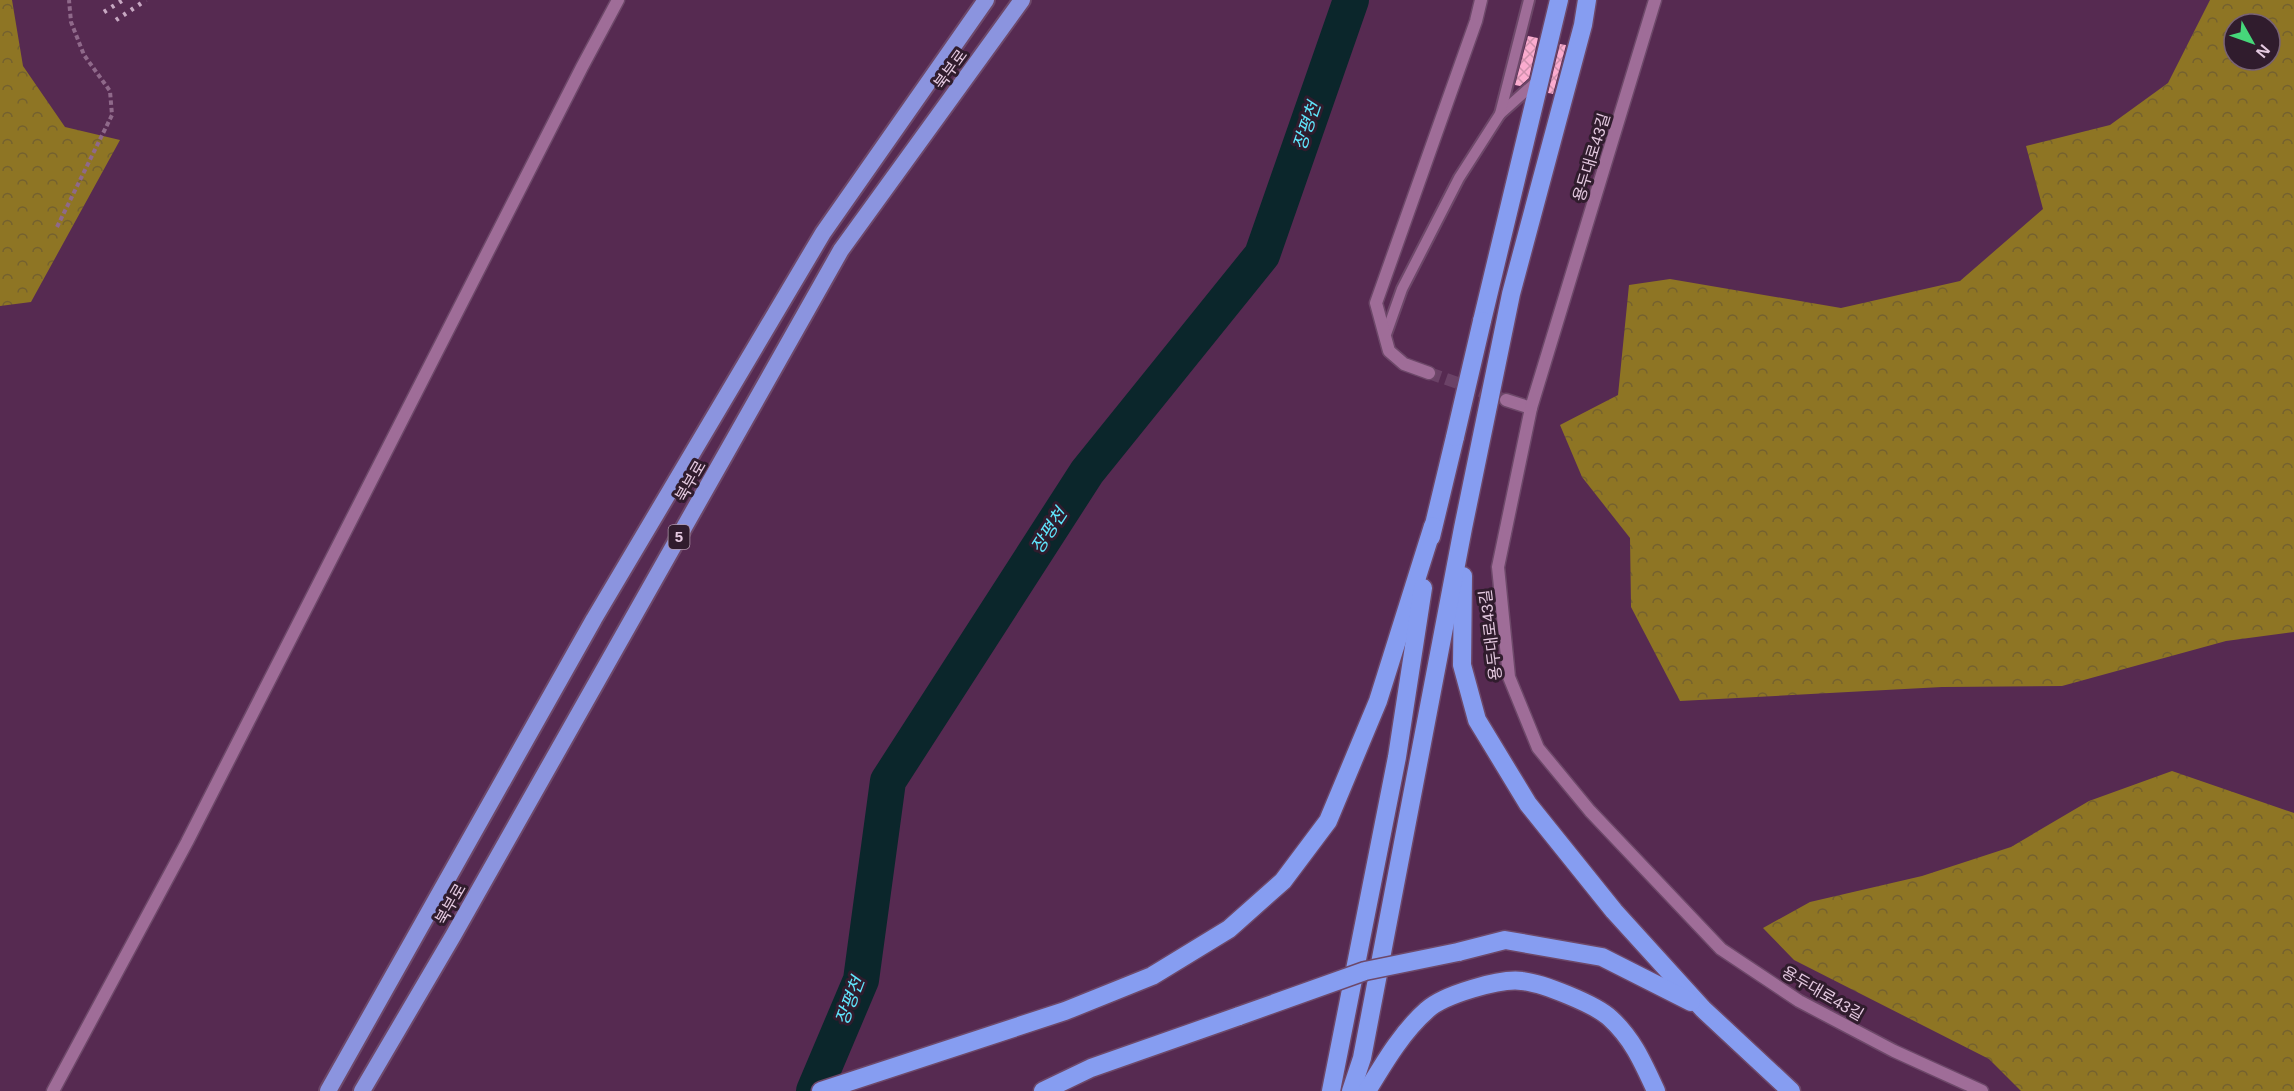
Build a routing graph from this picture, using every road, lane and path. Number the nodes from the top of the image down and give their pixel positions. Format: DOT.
graph roads {
  1 [pos="69,0"];
  2 [pos="618,0"];
  3 [pos="986,0"];
  4 [pos="1022,0"];
  5 [pos="1481,0"];
  6 [pos="1529,0"];
  7 [pos="1559,0"];
  8 [pos="1587,0"];
  9 [pos="1654,0"];
  10 [pos="1540,78"];
  11 [pos="1500,114"];
  12 [pos="57,226"];
  13 [pos="1385,337"];
  14 [pos="1429,373"];
  15 [pos="1506,400"];
  16 [pos="1531,408"];
  17 [pos="1433,526"];
  18 [pos="1463,528"];
  19 [pos="1703,1009"];
  20 [pos="53,1091"];
  21 [pos="328,1091"];
  22 [pos="362,1091"];
  23 [pos="821,1091"];
  24 [pos="1043,1091"];
  25 [pos="1331,1091"];
  26 [pos="1351,1091"];
  27 [pos="1366,1091"];
  28 [pos="1656,1091"];
  29 [pos="1791,1091"];
  30 [pos="1982,1091"];
  1 -- 12 [label="path"];
  2 -- 20 [label="street"];
  3 -- 21 [label="highway, 북부로 / 5"];
  4 -- 22 [label="highway, 북부로 / 5"];
  5 -- 13 [label="street"];
  6 -- 11 [label="lane"];
  7 -- 10 [label="highway"];
  8 -- 18 [label="highway"];
  9 -- 16 [label="street, 용두대로43길"];
  10 -- 11 [label="lane"];
  10 -- 17 [label="highway, bridge"];
  11 -- 13 [label="lane"];
  13 -- 14 [label="street"];
  15 -- 16 [label="street"];
  16 -- 30 [label="street, 용두대로43길"];
  17 -- 23 [label="highway"];
  17 -- 25 [label="highway"];
  18 -- 19 [label="highway"];
  18 -- 26 [label="highway"];
  19 -- 24 [label="highway, bridge"];
  19 -- 29 [label="highway"];
  27 -- 28 [label="highway"];
}
